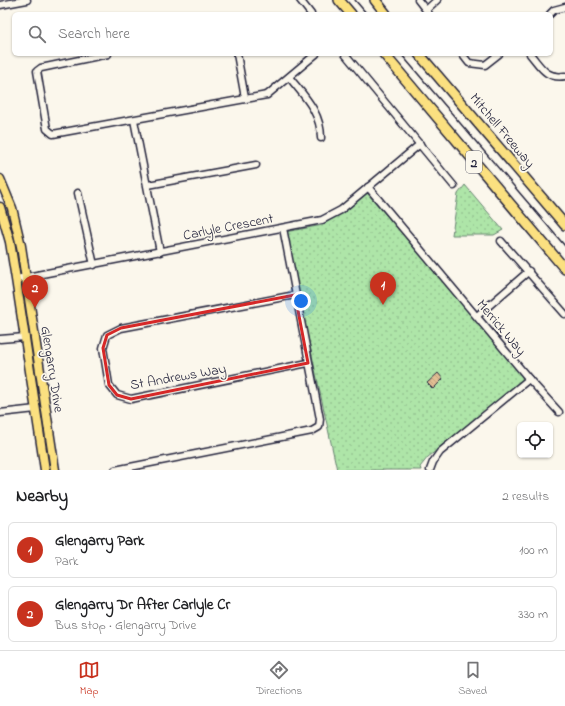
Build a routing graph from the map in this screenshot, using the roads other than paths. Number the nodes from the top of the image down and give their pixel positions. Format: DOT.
graph roads {
  1 [pos="27,0"];
  2 [pos="300,0"];
  3 [pos="339,0"];
  4 [pos="374,0"];
  5 [pos="418,0"];
  6 [pos="437,0"];
  7 [pos="0,5"];
  8 [pos="565,8"];
  9 [pos="310,12"];
  10 [pos="349,12"];
  11 [pos="384,12"];
  12 [pos="428,12"];
  13 [pos="552,12"];
  14 [pos="98,56"];
  15 [pos="237,56"];
  16 [pos="314,56"];
  17 [pos="347,56"];
  18 [pos="386,56"];
  19 [pos="421,56"];
  20 [pos="464,56"];
  21 [pos="496,56"];
  22 [pos="532,56"];
  23 [pos="565,76"];
  24 [pos="289,77"];
  25 [pos="246,98"];
  26 [pos="134,120"];
  27 [pos="321,138"];
  28 [pos="420,144"];
  29 [pos="256,165"];
  30 [pos="0,179"];
  31 [pos="148,185"];
  32 [pos="368,186"];
  33 [pos="454,186"];
  34 [pos="78,193"];
  35 [pos="0,207"];
  36 [pos="565,225"];
  37 [pos="282,228"];
  38 [pos="501,241"];
  39 [pos="160,252"];
  40 [pos="94,265"];
  41 [pos="565,269"];
  42 [pos="529,271"];
  43 [pos="26,278"];
  44 [pos="16,279"];
  45 [pos="295,296"];
  46 [pos="565,314"];
  47 [pos="477,316"];
  48 [pos="25,337"];
  49 [pos="0,339"];
  50 [pos="308,363"];
  51 [pos="529,379"];
  52 [pos="36,409"];
  53 [pos="559,412"];
  54 [pos="0,413"];
  55 [pos="45,470"];
  56 [pos="55,470"];
  57 [pos="115,470"];
  58 [pos="430,470"];
  1 -- 7 [label="street"];
  2 -- 9 [label="street"];
  3 -- 10 [label="highway"];
  4 -- 11 [label="highway"];
  5 -- 12 [label="street"];
  6 -- 12 [label="street"];
  8 -- 13 [label="street"];
  14 -- 26 [label="street"];
  15 -- 25 [label="street"];
  16 -- 24 [label="street"];
  17 -- 28 [label="street"];
  18 -- 41 [label="highway, 2"];
  19 -- 36 [label="highway, Mitchell Freeway / 2"];
  20 -- 21 [label="street"];
  22 -- 23 [label="street"];
  24 -- 25 [label="street"];
  24 -- 27 [label="street"];
  25 -- 26 [label="street"];
  26 -- 31 [label="street"];
  28 -- 32 [label="street, Carlyle Crescent"];
  28 -- 33 [label="street"];
  29 -- 31 [label="street"];
  30 -- 43 [label="main road, Glengarry Drive"];
  31 -- 39 [label="street"];
  32 -- 37 [label="street, Carlyle Crescent"];
  32 -- 47 [label="street, Merrick Way"];
  34 -- 40 [label="street"];
  35 -- 44 [label="main road, Glengarry Drive"];
  37 -- 39 [label="street, Carlyle Crescent"];
  37 -- 45 [label="street"];
  38 -- 42 [label="street"];
  39 -- 40 [label="street, Carlyle Crescent"];
  40 -- 43 [label="street, Carlyle Crescent"];
  42 -- 46 [label="street"];
  42 -- 47 [label="street"];
  43 -- 44 [label="street, Carlyle Crescent"];
  43 -- 56 [label="main road, Glengarry Drive"];
  44 -- 48 [label="main road, Glengarry Drive"];
  45 -- 50 [label="street"];
  45 -- 50 [label="street, St Andrews Way"];
  47 -- 51 [label="street, Merrick Way"];
  48 -- 49 [label="street"];
  48 -- 52 [label="main road, Glengarry Drive"];
  50 -- 57 [label="street"];
  51 -- 53 [label="street, Merrick Way"];
  51 -- 58 [label="street"];
  52 -- 54 [label="street"];
  52 -- 55 [label="main road, Glengarry Drive"];
}
